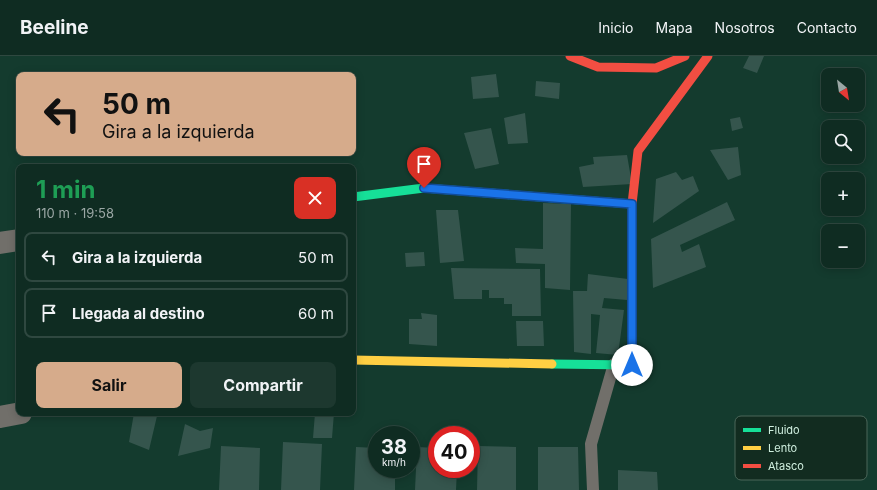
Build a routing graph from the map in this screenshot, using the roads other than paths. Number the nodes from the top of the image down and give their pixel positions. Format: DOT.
graph roads {
  1 [pos="570,56"];
  2 [pos="685,56"];
  3 [pos="708,56"];
  4 [pos="356,198"];
  5 [pos="632,204"];
  6 [pos="16,240"];
  7 [pos="0,243"];
  8 [pos="356,360"];
  9 [pos="614,364"];
  10 [pos="16,414"];
  11 [pos="0,417"];
  12 [pos="593,490"];
  1 -- 2 [label="street"];
  3 -- 5 [label="street"];
  4 -- 5 [label="street"];
  5 -- 9 [label="street"];
  6 -- 7 [label="street"];
  8 -- 9 [label="street"];
  9 -- 12 [label="lane"];
  10 -- 11 [label="street"];
}
